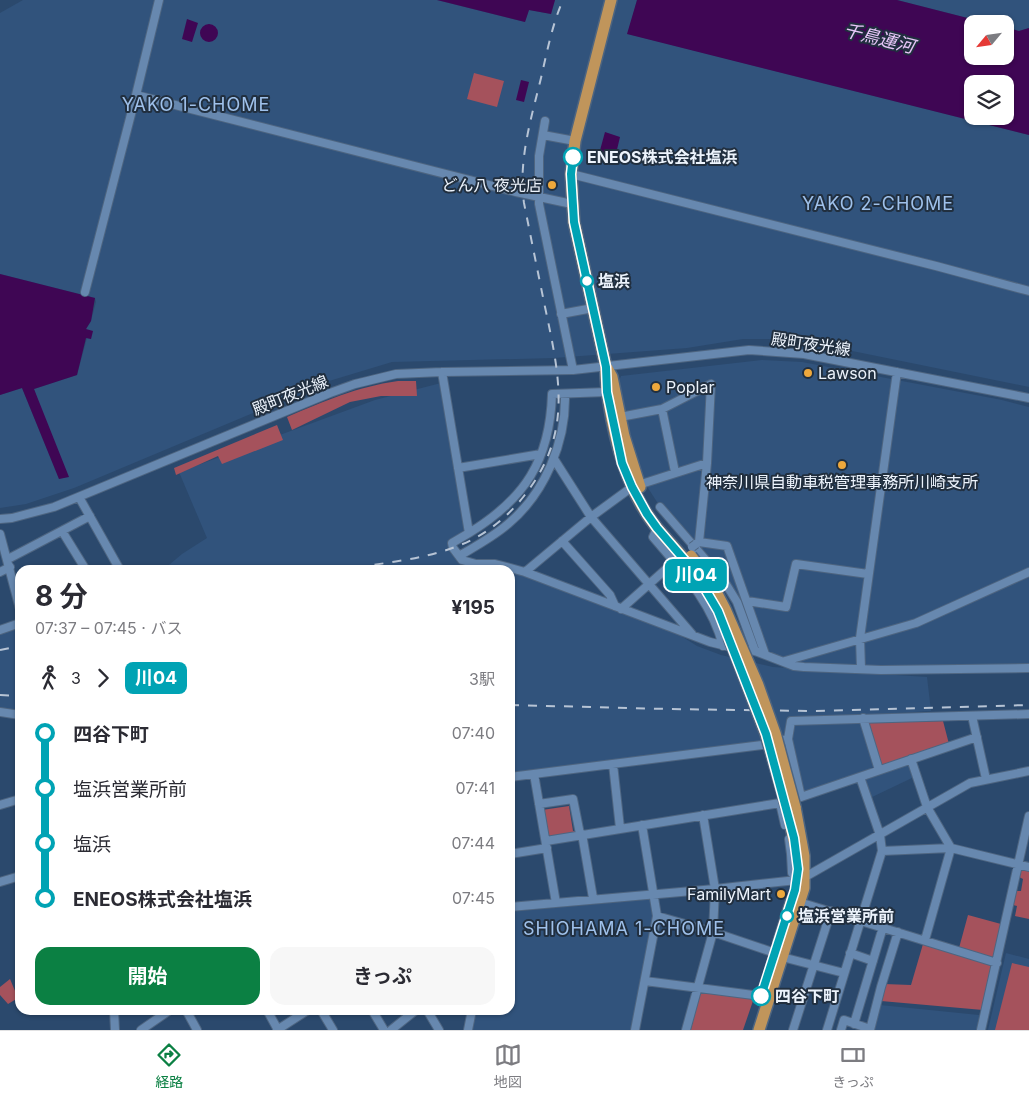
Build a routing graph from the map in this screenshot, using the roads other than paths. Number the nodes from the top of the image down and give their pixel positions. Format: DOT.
graph roads {
  1 [pos="159,0"];
  2 [pos="611,0"];
  3 [pos="136,95"];
  4 [pos="545,121"];
  5 [pos="543,135"];
  6 [pos="575,141"];
  7 [pos="571,174"];
  8 [pos="540,198"];
  9 [pos="572,204"];
  10 [pos="1029,291"];
  11 [pos="85,292"];
  12 [pos="593,308"];
  13 [pos="561,314"];
  14 [pos="606,367"];
  15 [pos="573,370"];
  16 [pos="442,372"];
  17 [pos="897,372"];
  18 [pos="607,392"];
  19 [pos="565,394"];
  20 [pos="1029,398"];
  21 [pos="662,409"];
  22 [pos="620,416"];
  23 [pos="541,454"];
  24 [pos="554,459"];
  25 [pos="707,463"];
  26 [pos="458,468"];
  27 [pos="675,472"];
  28 [pos="636,486"];
  29 [pos="79,497"];
  30 [pos="660,507"];
  31 [pos="90,516"];
  32 [pos="591,517"];
  33 [pos="0,519"];
  34 [pos="62,531"];
  35 [pos="469,533"];
  36 [pos="0,534"];
  37 [pos="562,541"];
  38 [pos="689,552"];
  39 [pos="460,556"];
  40 [pos="9,563"];
  41 [pos="83,565"];
  42 [pos="117,565"];
  43 [pos="499,565"];
  44 [pos="515,569"];
  45 [pos="0,572"];
  46 [pos="525,572"];
  47 [pos="1029,572"];
  48 [pos="868,574"];
  49 [pos="648,585"];
  50 [pos="15,588"];
  51 [pos="746,601"];
  52 [pos="618,608"];
  53 [pos="15,625"];
  54 [pos="0,630"];
  55 [pos="693,636"];
  56 [pos="860,638"];
  57 [pos="723,646"];
  58 [pos="756,651"];
  59 [pos="765,654"];
  60 [pos="783,661"];
  61 [pos="1029,668"];
  62 [pos="861,669"];
  63 [pos="0,712"];
  64 [pos="15,714"];
  65 [pos="1029,714"];
  66 [pos="972,716"];
  67 [pos="863,718"];
  68 [pos="977,737"];
  69 [pos="788,739"];
  70 [pos="911,760"];
  71 [pos="613,764"];
  72 [pos="879,770"];
  73 [pos="1029,771"];
  74 [pos="534,774"];
  75 [pos="515,776"];
  76 [pos="860,777"];
  77 [pos="986,779"];
  78 [pos="15,800"];
  79 [pos="791,803"];
  80 [pos="539,804"];
  81 [pos="0,805"];
  82 [pos="927,808"];
  83 [pos="703,815"];
  84 [pos="1029,816"];
  85 [pos="642,825"];
  86 [pos="620,828"];
  87 [pos="581,834"];
  88 [pos="880,835"];
  89 [pos="546,844"];
  90 [pos="951,848"];
  91 [pos="882,851"];
  92 [pos="515,853"];
  93 [pos="1018,864"];
  94 [pos="1029,867"];
  95 [pos="15,878"];
  96 [pos="801,878"];
  97 [pos="0,882"];
  98 [pos="715,889"];
  99 [pos="654,896"];
  100 [pos="593,898"];
  101 [pos="799,902"];
  102 [pos="556,903"];
  103 [pos="515,907"];
  104 [pos="831,911"];
  105 [pos="657,916"];
  106 [pos="860,920"];
  107 [pos="883,927"];
  108 [pos="713,932"];
  109 [pos="898,932"];
  110 [pos="925,940"];
  111 [pos="850,954"];
  112 [pos="778,955"];
  113 [pos="873,961"];
  114 [pos="997,963"];
  115 [pos="814,965"];
  116 [pos="844,973"];
  117 [pos="645,981"];
  118 [pos="866,983"];
  119 [pos="880,987"];
  120 [pos="697,988"];
  121 [pos="761,996"];
  122 [pos="114,1015"];
  123 [pos="163,1015"];
  124 [pos="189,1015"];
  125 [pos="270,1015"];
  126 [pos="300,1015"];
  127 [pos="324,1015"];
  128 [pos="375,1015"];
  129 [pos="410,1015"];
  130 [pos="430,1015"];
  131 [pos="471,1015"];
  132 [pos="854,1024"];
  133 [pos="115,1030"];
  134 [pos="141,1030"];
  135 [pos="197,1030"];
  136 [pos="278,1030"];
  137 [pos="333,1030"];
  138 [pos="384,1030"];
  139 [pos="392,1030"];
  140 [pos="439,1030"];
  141 [pos="468,1030"];
  142 [pos="635,1030"];
  143 [pos="686,1030"];
  144 [pos="750,1030"];
  145 [pos="759,1030"];
  146 [pos="793,1030"];
  147 [pos="827,1030"];
  148 [pos="841,1030"];
  149 [pos="870,1030"];
  150 [pos="981,1030"];
  1 -- 3 [label="street"];
  2 -- 6 [label="highway"];
  3 -- 8 [label="street"];
  3 -- 11 [label="street"];
  4 -- 5 [label="street"];
  5 -- 6 [label="street"];
  5 -- 8 [label="street"];
  6 -- 7 [label="highway"];
  7 -- 9 [label="highway"];
  7 -- 10 [label="street"];
  8 -- 9 [label="street"];
  8 -- 13 [label="street"];
  9 -- 12 [label="highway"];
  12 -- 13 [label="street"];
  12 -- 14 [label="highway"];
  13 -- 15 [label="street"];
  14 -- 15 [label="street, 殿町夜光線"];
  14 -- 17 [label="street, 殿町夜光線"];
  14 -- 18 [label="highway"];
  14 -- 22 [label="highway"];
  15 -- 16 [label="street, 殿町夜光線"];
  16 -- 26 [label="street"];
  16 -- 29 [label="street, 殿町夜光線"];
  17 -- 20 [label="street, 殿町夜光線"];
  17 -- 48 [label="street"];
  18 -- 19 [label="street"];
  18 -- 28 [label="highway"];
  19 -- 23 [label="street"];
  19 -- 24 [label="street"];
  21 -- 22 [label="street"];
  21 -- 25 [label="street"];
  21 -- 27 [label="street"];
  22 -- 28 [label="highway"];
  23 -- 26 [label="street"];
  23 -- 35 [label="street"];
  24 -- 32 [label="street"];
  24 -- 39 [label="street"];
  25 -- 27 [label="street"];
  25 -- 38 [label="street"];
  26 -- 35 [label="street"];
  27 -- 28 [label="street"];
  28 -- 32 [label="street"];
  28 -- 38 [label="highway"];
  28 -- 38 [label="highway"];
  29 -- 31 [label="street"];
  29 -- 33 [label="street, 殿町夜光線"];
  30 -- 58 [label="street"];
  31 -- 34 [label="street"];
  31 -- 42 [label="street"];
  32 -- 37 [label="street"];
  32 -- 49 [label="street"];
  34 -- 40 [label="street"];
  34 -- 41 [label="street"];
  35 -- 39 [label="street"];
  36 -- 40 [label="street"];
  37 -- 46 [label="street"];
  37 -- 52 [label="street"];
  38 -- 49 [label="street"];
  38 -- 51 [label="street"];
  38 -- 57 [label="street"];
  38 -- 79 [label="highway, bridge"];
  39 -- 43 [label="street"];
  40 -- 45 [label="street"];
  40 -- 50 [label="street"];
  44 -- 46 [label="street"];
  46 -- 52 [label="street"];
  47 -- 56 [label="street"];
  48 -- 51 [label="street"];
  48 -- 56 [label="street"];
  49 -- 52 [label="street"];
  49 -- 55 [label="street"];
  51 -- 59 [label="street"];
  52 -- 55 [label="street"];
  53 -- 54 [label="street"];
  55 -- 57 [label="street"];
  56 -- 60 [label="street"];
  56 -- 62 [label="street"];
  57 -- 58 [label="street"];
  58 -- 59 [label="street"];
  59 -- 60 [label="street"];
  60 -- 62 [label="street"];
  61 -- 62 [label="street"];
  63 -- 64 [label="street"];
  65 -- 66 [label="street"];
  66 -- 67 [label="street"];
  66 -- 68 [label="street"];
  67 -- 69 [label="street"];
  67 -- 72 [label="street"];
  68 -- 70 [label="street"];
  68 -- 77 [label="street"];
  69 -- 71 [label="street"];
  69 -- 79 [label="street"];
  70 -- 72 [label="street"];
  70 -- 82 [label="street"];
  71 -- 74 [label="street"];
  71 -- 86 [label="street"];
  72 -- 76 [label="street"];
  73 -- 77 [label="street"];
  74 -- 75 [label="street"];
  74 -- 80 [label="street"];
  76 -- 79 [label="street"];
  76 -- 88 [label="street"];
  77 -- 82 [label="street"];
  78 -- 81 [label="street"];
  79 -- 83 [label="street"];
  79 -- 96 [label="highway"];
  79 -- 96 [label="street"];
  80 -- 87 [label="street"];
  80 -- 89 [label="street"];
  82 -- 88 [label="street"];
  82 -- 90 [label="street"];
  83 -- 85 [label="street"];
  83 -- 98 [label="street"];
  84 -- 93 [label="street"];
  85 -- 86 [label="street"];
  85 -- 99 [label="street"];
  86 -- 87 [label="street"];
  87 -- 89 [label="street"];
  87 -- 100 [label="street"];
  88 -- 91 [label="street"];
  88 -- 96 [label="street"];
  89 -- 92 [label="street"];
  89 -- 102 [label="street"];
  90 -- 91 [label="street"];
  90 -- 93 [label="street"];
  90 -- 110 [label="street"];
  91 -- 106 [label="street"];
  93 -- 94 [label="street"];
  93 -- 114 [label="street"];
  95 -- 97 [label="street"];
  96 -- 98 [label="street"];
  96 -- 101 [label="highway"];
  96 -- 112 [label="highway"];
  98 -- 99 [label="street"];
  98 -- 108 [label="street"];
  99 -- 100 [label="street"];
  99 -- 105 [label="street"];
  100 -- 102 [label="street"];
  101 -- 104 [label="street"];
  101 -- 112 [label="highway"];
  102 -- 103 [label="street"];
  104 -- 106 [label="street"];
  104 -- 115 [label="street"];
  105 -- 108 [label="street"];
  105 -- 117 [label="street"];
  106 -- 107 [label="street"];
  106 -- 111 [label="street"];
  107 -- 109 [label="street"];
  107 -- 113 [label="street"];
  108 -- 112 [label="street"];
  108 -- 120 [label="street"];
  109 -- 110 [label="street"];
  109 -- 119 [label="street"];
  110 -- 114 [label="street"];
  111 -- 113 [label="street"];
  111 -- 116 [label="street"];
  112 -- 115 [label="street"];
  112 -- 121 [label="highway"];
  112 -- 145 [label="highway"];
  113 -- 118 [label="street"];
  114 -- 150 [label="street"];
  115 -- 116 [label="street"];
  115 -- 146 [label="street"];
  116 -- 147 [label="street"];
  117 -- 120 [label="street"];
  117 -- 142 [label="street"];
  118 -- 119 [label="street"];
  118 -- 132 [label="street"];
  119 -- 149 [label="street"];
  120 -- 121 [label="street"];
  120 -- 143 [label="street"];
  121 -- 144 [label="highway"];
  122 -- 133 [label="street"];
  123 -- 134 [label="street"];
  124 -- 135 [label="street"];
  125 -- 136 [label="street"];
  126 -- 136 [label="street"];
  127 -- 137 [label="street"];
  128 -- 138 [label="street"];
  129 -- 139 [label="street"];
  130 -- 140 [label="street"];
  131 -- 141 [label="street"];
  132 -- 148 [label="street"];
  132 -- 149 [label="street"];
}
